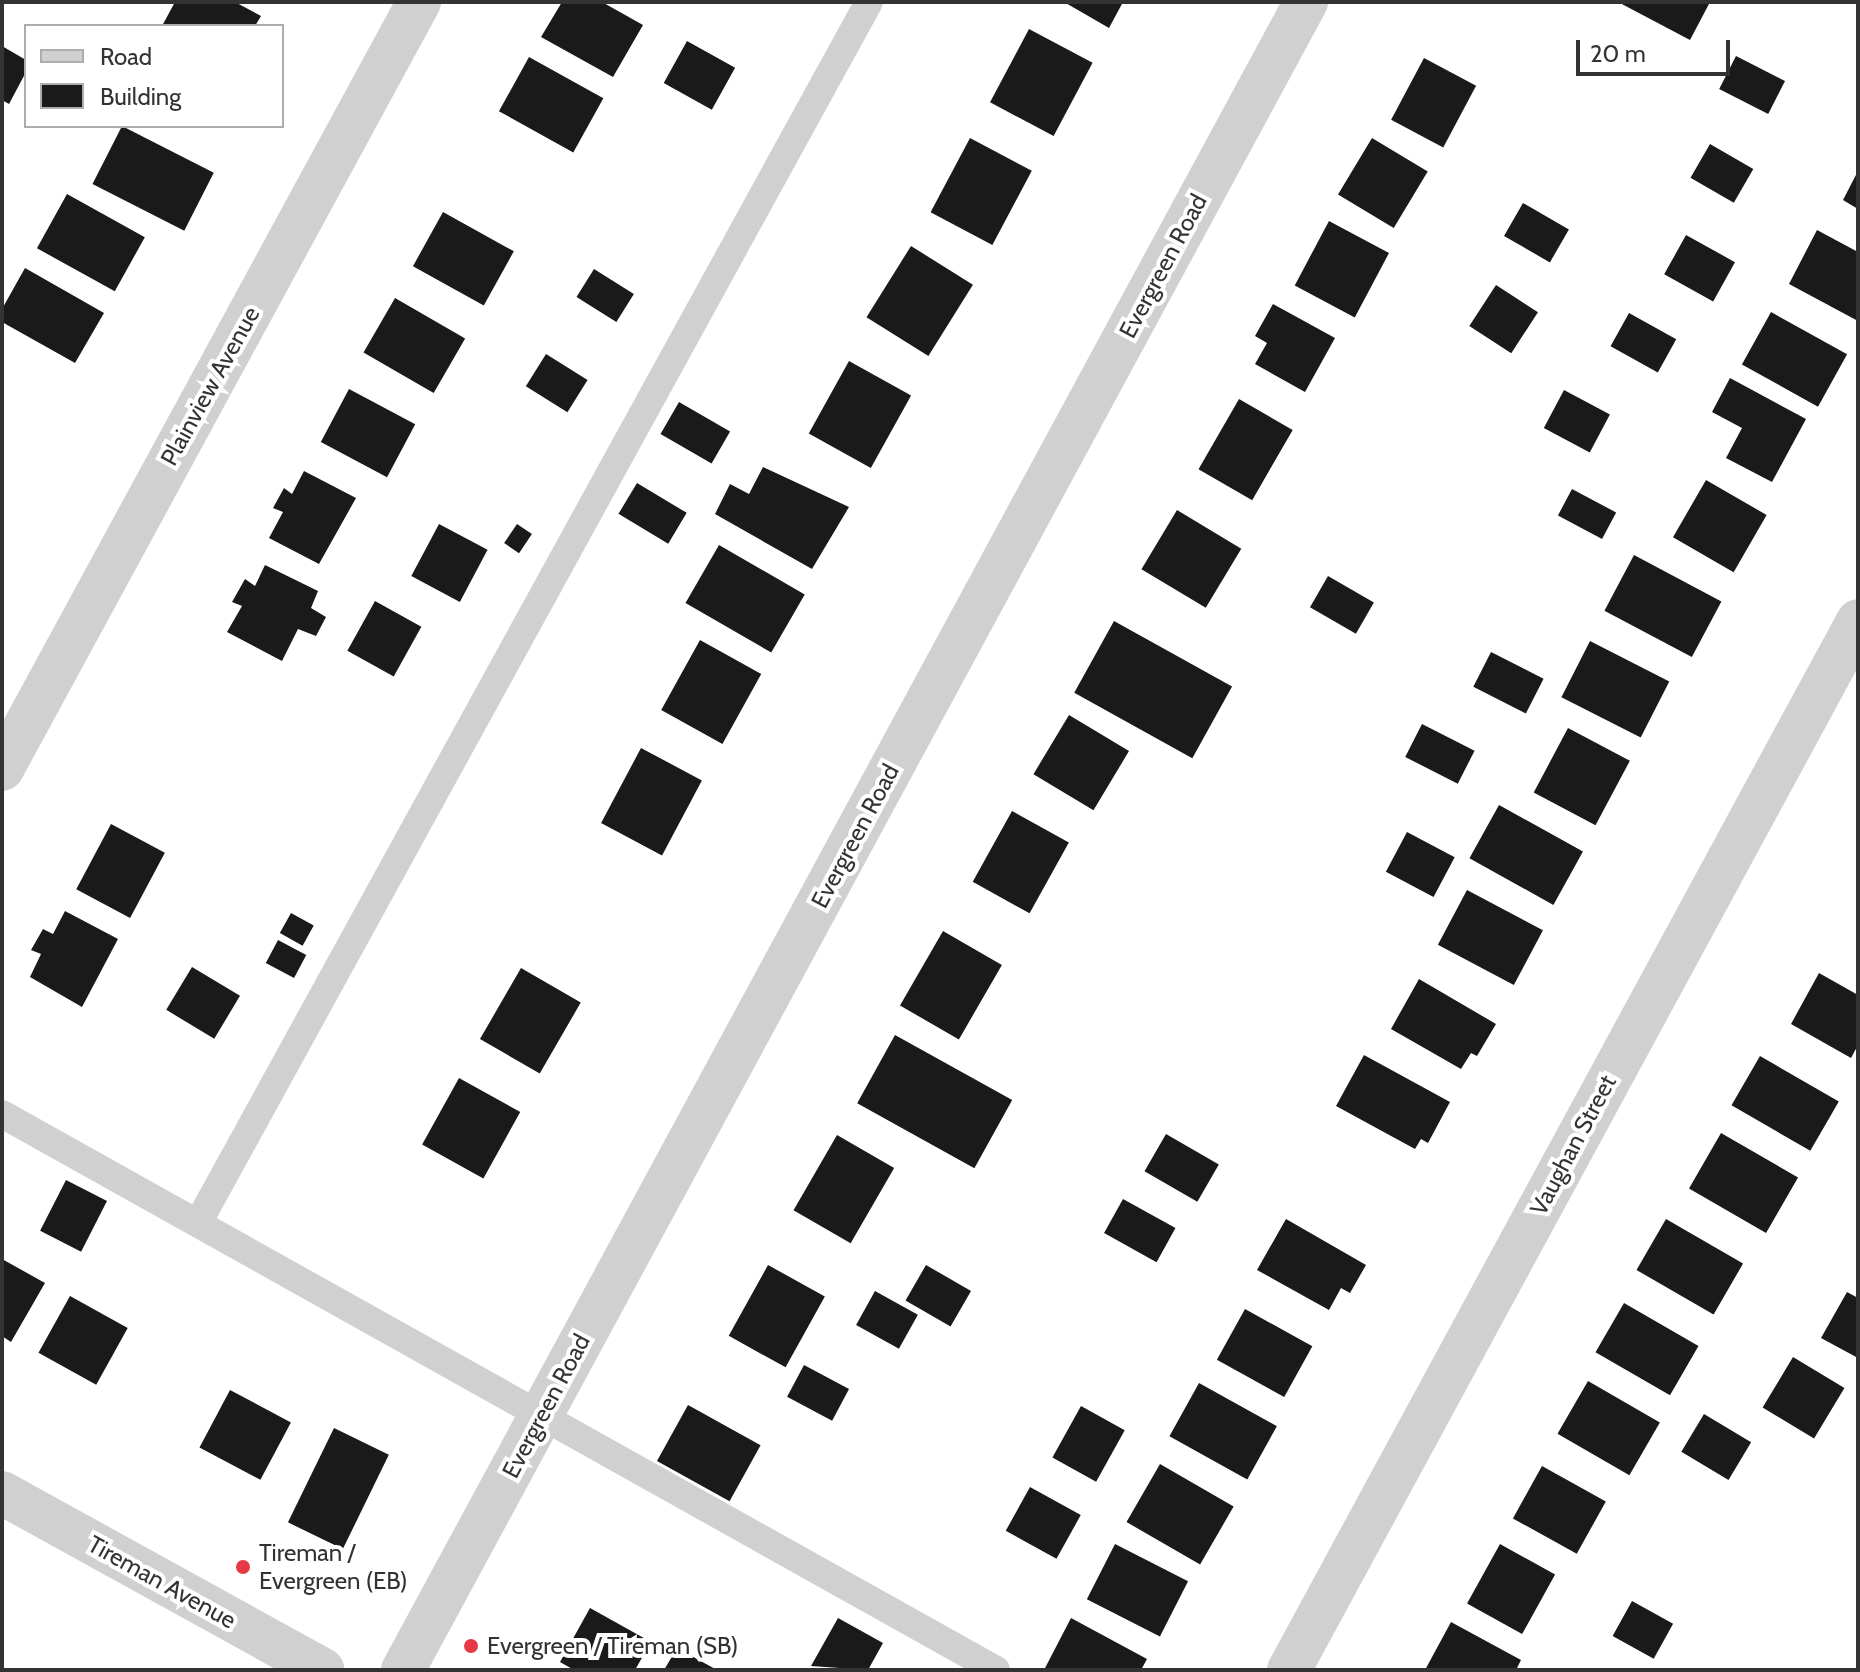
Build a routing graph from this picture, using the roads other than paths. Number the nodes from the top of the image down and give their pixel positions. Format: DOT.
graph roads {
  1 [pos="419,2"];
  2 [pos="869,2"];
  3 [pos="1306,2"];
  4 [pos="1858,621"];
  5 [pos="2,769"];
  6 [pos="2,1114"];
  7 [pos="198,1223"];
  8 [pos="541,1415"];
  9 [pos="2,1493"];
  10 [pos="322,1670"];
  11 [pos="403,1670"];
  12 [pos="996,1670"];
  13 [pos="1289,1670"];
  1 -- 5 [label="street, Plainview Avenue"];
  2 -- 7 [label="lane"];
  3 -- 8 [label="street, Evergreen Road"];
  4 -- 13 [label="street, Vaughan Street"];
  6 -- 7 [label="lane"];
  7 -- 8 [label="lane"];
  8 -- 11 [label="street, Evergreen Road"];
  8 -- 12 [label="lane"];
  9 -- 10 [label="street, Tireman Avenue"];
}
